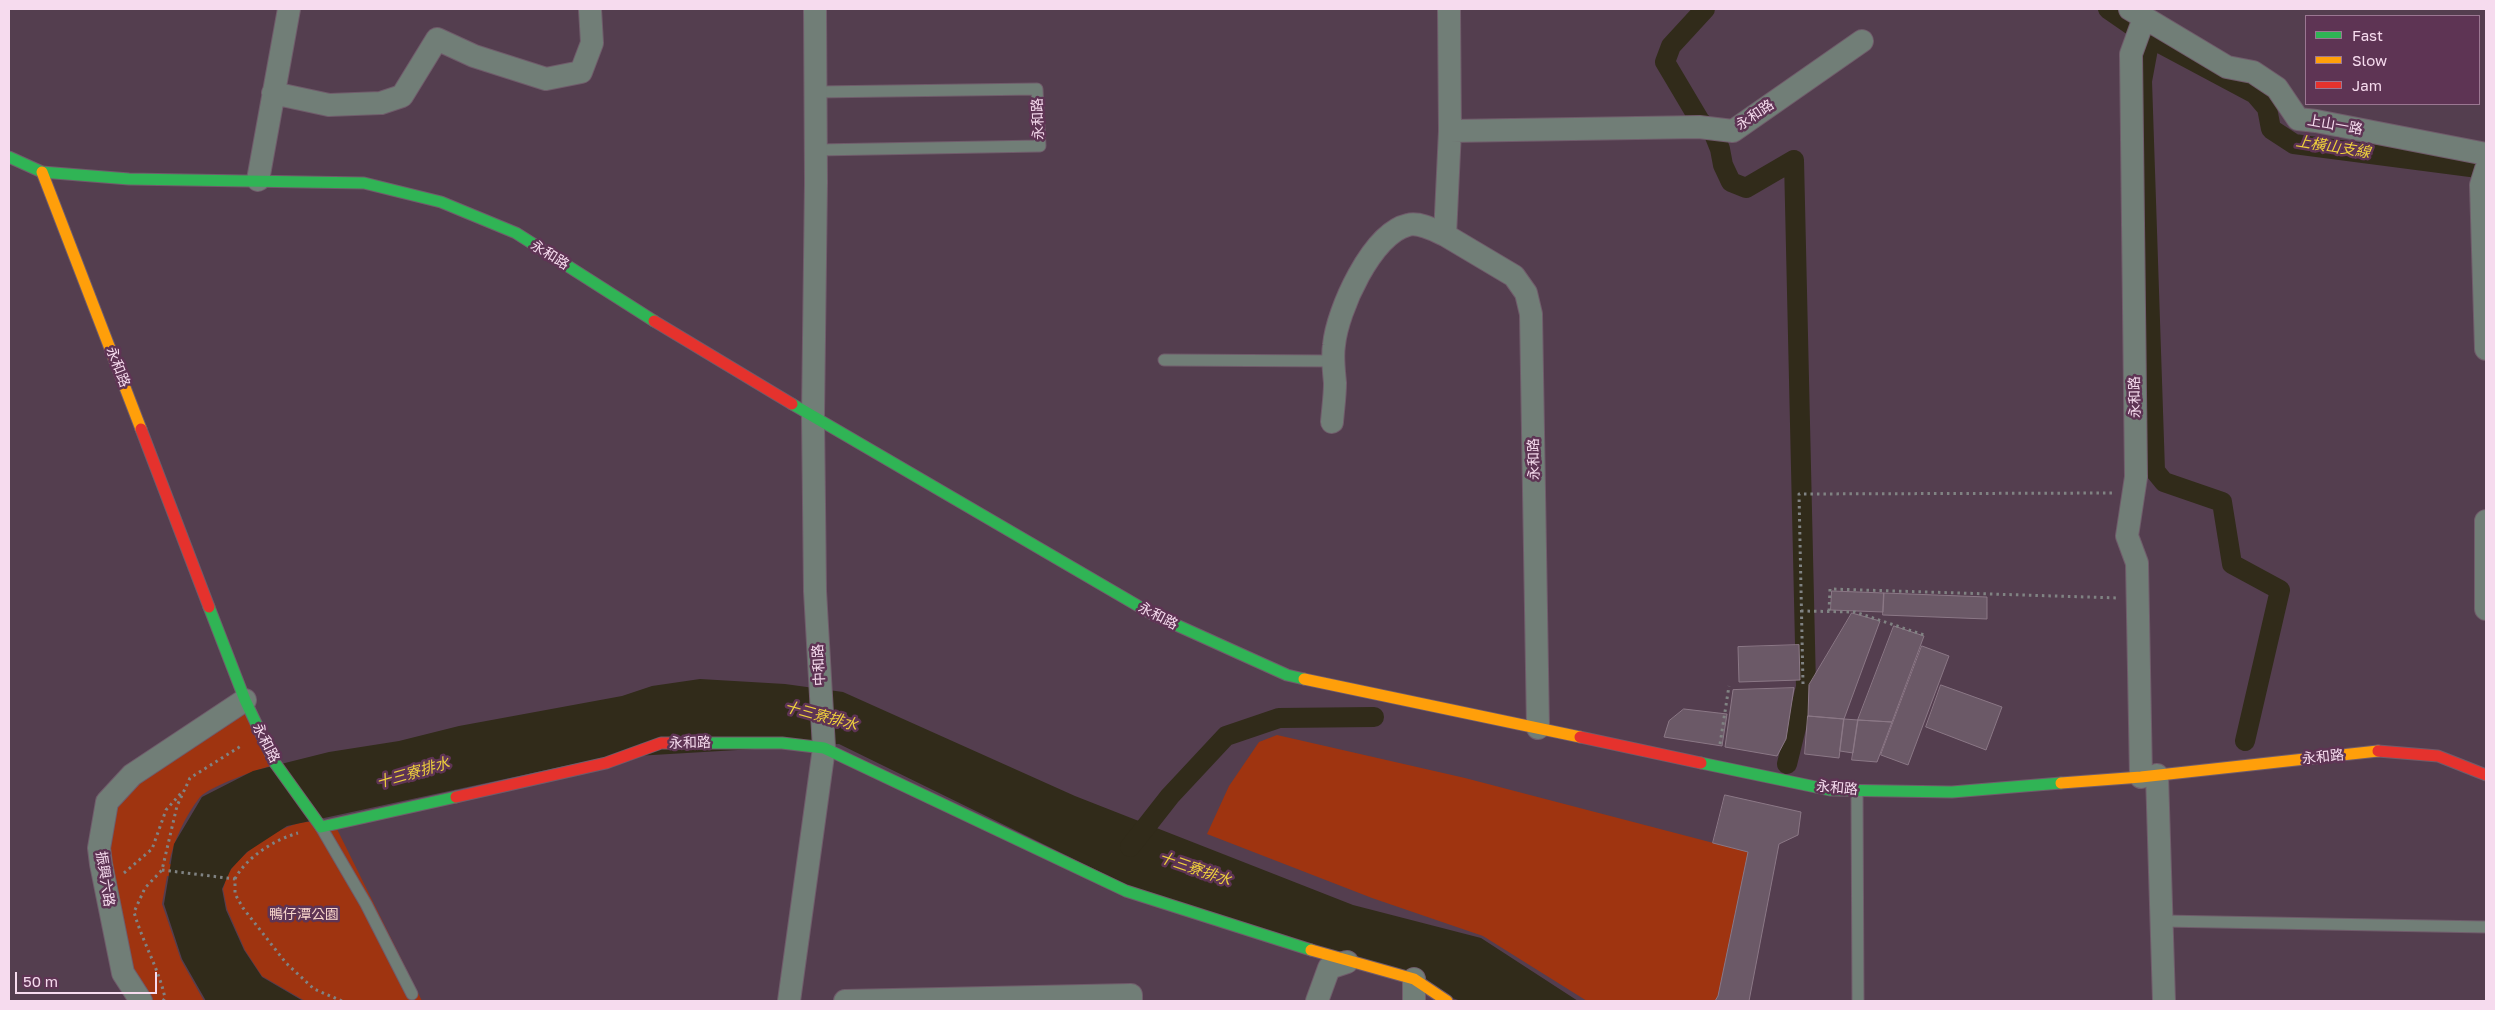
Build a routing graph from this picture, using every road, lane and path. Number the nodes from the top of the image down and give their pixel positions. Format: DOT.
graph roads {
  1 [pos="288,9"];
  2 [pos="590,9"];
  3 [pos="814,9"];
  4 [pos="1449,9"];
  5 [pos="2140,17"];
  6 [pos="1862,41"];
  7 [pos="816,92"];
  8 [pos="273,93"];
  9 [pos="1450,131"];
  10 [pos="816,150"];
  11 [pos="2486,154"];
  12 [pos="9,157"];
  13 [pos="42,172"];
  14 [pos="2485,173"];
  15 [pos="258,180"];
  16 [pos="1444,235"];
  17 [pos="2486,350"];
  18 [pos="1164,360"];
  19 [pos="1334,361"];
  20 [pos="813,416"];
  21 [pos="1332,422"];
  22 [pos="2133,493"];
  23 [pos="2486,521"];
  24 [pos="2137,598"];
  25 [pos="2486,609"];
  26 [pos="1801,611"];
  27 [pos="1829,611"];
  28 [pos="1924,635"];
  29 [pos="1803,684"];
  30 [pos="1729,686"];
  31 [pos="245,700"];
  32 [pos="1723,722"];
  33 [pos="1538,728"];
  34 [pos="261,734"];
  35 [pos="824,745"];
  36 [pos="2486,775"];
  37 [pos="2149,776"];
  38 [pos="185,790"];
  39 [pos="1856,790"];
  40 [pos="321,827"];
  41 [pos="162,870"];
  42 [pos="234,878"];
  43 [pos="104,879"];
  44 [pos="2163,921"];
  45 [pos="2486,927"];
  46 [pos="1347,962"];
  47 [pos="1414,990"];
  48 [pos="412,994"];
  49 [pos="141,1001"];
  50 [pos="163,1001"];
  51 [pos="342,1001"];
  52 [pos="789,1001"];
  53 [pos="845,1001"];
  54 [pos="1131,1001"];
  55 [pos="1317,1001"];
  56 [pos="1447,1001"];
  57 [pos="1858,1001"];
  58 [pos="2164,1001"];
  1 -- 8 [label="street"];
  2 -- 8 [label="street"];
  3 -- 7 [label="street"];
  4 -- 9 [label="street"];
  5 -- 11 [label="street, 上山一路"];
  5 -- 22 [label="street, 永和路"];
  6 -- 9 [label="street, 永和路"];
  7 -- 10 [label="street"];
  7 -- 10 [label="lane, 永和路"];
  8 -- 15 [label="street"];
  9 -- 16 [label="street"];
  10 -- 20 [label="street"];
  12 -- 13 [label="main road, 永和路"];
  13 -- 15 [label="main road, 永和路"];
  13 -- 31 [label="main road, 永和路"];
  14 -- 17 [label="street"];
  15 -- 20 [label="main road, 永和路"];
  16 -- 19 [label="street, 永和路"];
  16 -- 33 [label="street, 永和路"];
  18 -- 19 [label="lane"];
  19 -- 21 [label="street, 永和路"];
  20 -- 33 [label="main road, 永和路"];
  20 -- 35 [label="street, 中和路"];
  22 -- 24 [label="street, 永和路"];
  22 -- 26 [label="path"];
  23 -- 25 [label="street"];
  24 -- 27 [label="path"];
  24 -- 37 [label="street, 永和路"];
  26 -- 27 [label="path"];
  26 -- 29 [label="path"];
  27 -- 28 [label="path"];
  30 -- 32 [label="path"];
  31 -- 34 [label="main road, 永和路"];
  31 -- 43 [label="street, 振興六路"];
  33 -- 39 [label="main road, 永和路"];
  34 -- 38 [label="path"];
  34 -- 40 [label="main road, 永和路"];
  35 -- 40 [label="main road, 永和路"];
  35 -- 46 [label="main road, 永和路"];
  35 -- 52 [label="street, 中和路"];
  36 -- 37 [label="main road, 永和路"];
  37 -- 39 [label="main road, 永和路"];
  37 -- 44 [label="street, 永和路"];
  38 -- 41 [label="path"];
  38 -- 43 [label="path"];
  39 -- 57 [label="lane"];
  40 -- 42 [label="path"];
  40 -- 48 [label="lane"];
  41 -- 42 [label="path"];
  41 -- 50 [label="path"];
  42 -- 51 [label="path"];
  43 -- 49 [label="street, 振興六路"];
  44 -- 45 [label="lane"];
  44 -- 58 [label="street, 永和路"];
  46 -- 47 [label="main road, 永和路"];
  46 -- 55 [label="street"];
  47 -- 56 [label="main road, 永和路"];
  53 -- 54 [label="street"];
}
